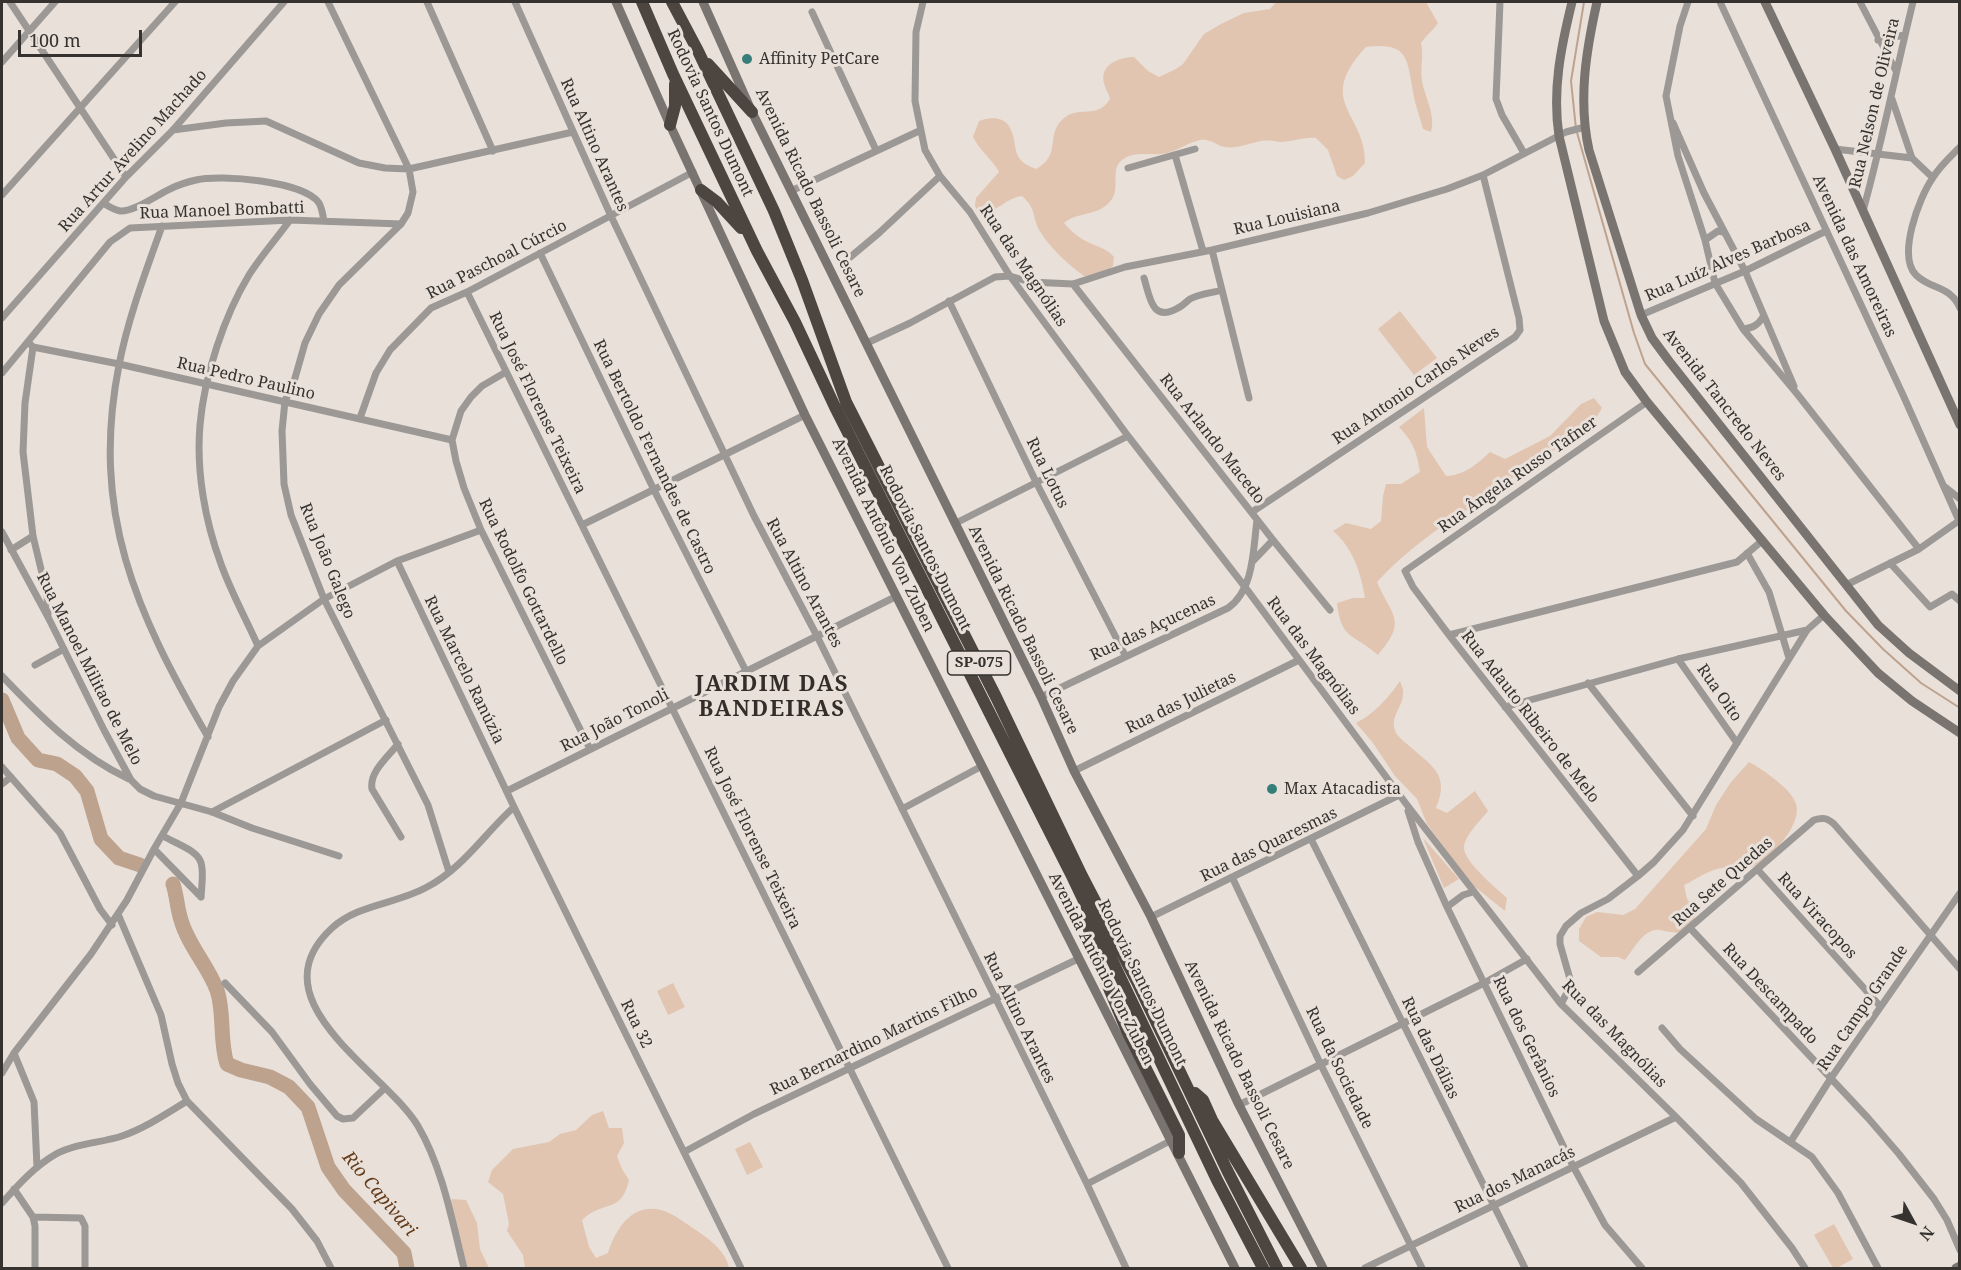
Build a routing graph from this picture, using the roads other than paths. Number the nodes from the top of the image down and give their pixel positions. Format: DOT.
graph roads {
  1 [pos="10,2"];
  2 [pos="54,2"];
  3 [pos="175,2"];
  4 [pos="284,2"];
  5 [pos="328,2"];
  6 [pos="428,2"];
  7 [pos="515,2"];
  8 [pos="615,2"];
  9 [pos="642,2"];
  10 [pos="672,2"];
  11 [pos="703,2"];
  12 [pos="923,2"];
  13 [pos="1500,2"];
  14 [pos="1572,2"];
  15 [pos="1598,2"];
  16 [pos="1688,2"];
  17 [pos="1720,2"];
  18 [pos="1766,2"];
  19 [pos="1860,2"];
  20 [pos="1913,2"];
  21 [pos="812,12"];
  22 [pos="29,31"];
  23 [pos="1905,34"];
  24 [pos="1878,40"];
  25 [pos="698,51"];
  26 [pos="2,62"];
  27 [pos="1896,72"];
  28 [pos="673,74"];
  29 [pos="1892,98"];
  30 [pos="81,107"];
  31 [pos="1667,110"];
  32 [pos="752,112"];
  33 [pos="669,125"];
  34 [pos="1582,128"];
  35 [pos="173,130"];
  36 [pos="919,131"];
  37 [pos="573,132"];
  38 [pos="1563,134"];
  39 [pos="1959,147"];
  40 [pos="1195,149"];
  41 [pos="1835,149"];
  42 [pos="876,150"];
  43 [pos="493,151"];
  44 [pos="1524,153"];
  45 [pos="1879,153"];
  46 [pos="1175,155"];
  47 [pos="1912,158"];
  48 [pos="1128,168"];
  49 [pos="409,169"];
  50 [pos="693,172"];
  51 [pos="1483,175"];
  52 [pos="940,176"];
  53 [pos="126,177"];
  54 [pos="1932,177"];
  55 [pos="701,190"];
  56 [pos="791,191"];
  57 [pos="2,195"];
  58 [pos="103,203"];
  59 [pos="1863,211"];
  60 [pos="611,216"];
  61 [pos="291,220"];
  62 [pos="324,221"];
  63 [pos="401,224"];
  64 [pos="162,226"];
  65 [pos="1826,231"];
  66 [pos="1724,232"];
  67 [pos="1705,240"];
  68 [pos="1212,250"];
  69 [pos="757,251"];
  70 [pos="1203,251"];
  71 [pos="540,254"];
  72 [pos="842,264"];
  73 [pos="1744,271"];
  74 [pos="1010,276"];
  75 [pos="1144,278"];
  76 [pos="1715,283"];
  77 [pos="1073,284"];
  78 [pos="1222,290"];
  79 [pos="467,292"];
  80 [pos="949,301"];
  81 [pos="1959,308"];
  82 [pos="1641,315"];
  83 [pos="1763,317"];
  84 [pos="2,318"];
  85 [pos="1743,329"];
  86 [pos="867,343"];
  87 [pos="31,345"];
  88 [pos="119,364"];
  89 [pos="506,372"];
  90 [pos="2,373"];
  91 [pos="207,384"];
  92 [pos="1798,395"];
  93 [pos="1249,398"];
  94 [pos="285,401"];
  95 [pos="1647,402"];
  96 [pos="805,415"];
  97 [pos="360,418"];
  98 [pos="1959,425"];
  99 [pos="1128,436"];
  100 [pos="452,440"];
  101 [pos="725,454"];
  102 [pos="1036,483"];
  103 [pos="1943,486"];
  104 [pos="654,490"];
  105 [pos="1959,499"];
  106 [pos="1252,512"];
  107 [pos="1257,520"];
  108 [pos="1959,521"];
  109 [pos="956,523"];
  110 [pos="582,525"];
  111 [pos="481,530"];
  112 [pos="2,532"];
  113 [pos="33,536"];
  114 [pos="1273,540"];
  115 [pos="1763,540"];
  116 [pos="1919,549"];
  117 [pos="12,550"];
  118 [pos="1747,554"];
  119 [pos="397,561"];
  120 [pos="1252,562"];
  121 [pos="1890,563"];
  122 [pos="1405,571"];
  123 [pos="1846,585"];
  124 [pos="1245,587"];
  125 [pos="897,596"];
  126 [pos="324,599"];
  127 [pos="1959,601"];
  128 [pos="1330,610"];
  129 [pos="1824,615"];
  130 [pos="48,617"];
  131 [pos="1807,630"];
  132 [pos="1449,635"];
  133 [pos="1783,635"];
  134 [pos="817,636"];
  135 [pos="258,646"];
  136 [pos="64,649"];
  137 [pos="1125,656"];
  138 [pos="1678,658"];
  139 [pos="1790,658"];
  140 [pos="1299,660"];
  141 [pos="35,665"];
  142 [pos="746,671"];
  143 [pos="2,676"];
  144 [pos="1588,683"];
  145 [pos="1959,690"];
  146 [pos="1041,697"];
  147 [pos="1505,707"];
  148 [pos="672,708"];
  149 [pos="386,720"];
  150 [pos="1959,733"];
  151 [pos="208,737"];
  152 [pos="398,744"];
  153 [pos="1737,744"];
  154 [pos="590,749"];
  155 [pos="982,766"];
  156 [pos="2,767"];
  157 [pos="1074,771"];
  158 [pos="11,777"];
  159 [pos="131,780"];
  160 [pos="2,784"];
  161 [pos="507,790"];
  162 [pos="1400,795"];
  163 [pos="182,803"];
  164 [pos="1407,805"];
  165 [pos="514,807"];
  166 [pos="902,809"];
  167 [pos="212,812"];
  168 [pos="1693,816"];
  169 [pos="163,836"];
  170 [pos="401,837"];
  171 [pos="1311,839"];
  172 [pos="154,849"];
  173 [pos="339,856"];
  174 [pos="1758,870"];
  175 [pos="449,872"];
  176 [pos="1071,874"];
  177 [pos="1638,876"];
  178 [pos="1233,879"];
  179 [pos="1473,892"];
  180 [pos="1959,893"];
  181 [pos="1447,908"];
  182 [pos="118,914"];
  183 [pos="1151,917"];
  184 [pos="112,925"];
  185 [pos="1690,928"];
  186 [pos="1930,935"];
  187 [pos="1078,959"];
  188 [pos="1527,959"];
  189 [pos="1959,969"];
  190 [pos="1638,972"];
  191 [pos="225,983"];
  192 [pos="1484,983"];
  193 [pos="994,999"];
  194 [pos="1561,1004"];
  195 [pos="1880,1006"];
  196 [pos="1403,1023"];
  197 [pos="1662,1028"];
  198 [pos="14,1053"];
  199 [pos="1321,1065"];
  200 [pos="850,1068"];
  201 [pos="2,1073"];
  202 [pos="1831,1078"];
  203 [pos="1188,1086"];
  204 [pos="385,1088"];
  205 [pos="187,1101"];
  206 [pos="1239,1105"];
  207 [pos="1676,1117"];
  208 [pos="1172,1140"];
  209 [pos="1791,1141"];
  210 [pos="684,1152"];
  211 [pos="1179,1153"];
  212 [pos="1573,1166"];
  213 [pos="37,1167"];
  214 [pos="1087,1184"];
  215 [pos="14,1189"];
  216 [pos="2,1203"];
  217 [pos="1493,1206"];
  218 [pos="33,1217"];
  219 [pos="1412,1246"];
  220 [pos="1959,1250"];
  221 [pos="34,1269"];
  222 [pos="85,1269"];
  223 [pos="331,1269"];
  224 [pos="464,1269"];
  225 [pos="741,1269"];
  226 [pos="948,1269"];
  227 [pos="1126,1269"];
  228 [pos="1235,1269"];
  229 [pos="1263,1269"];
  230 [pos="1277,1269"];
  231 [pos="1301,1269"];
  232 [pos="1323,1269"];
  233 [pos="1365,1269"];
  234 [pos="1422,1269"];
  235 [pos="1525,1269"];
  236 [pos="1642,1269"];
  237 [pos="1805,1269"];
  238 [pos="1878,1269"];
  1 -- 22 [label="street"];
  2 -- 22 [label="street"];
  3 -- 30 [label="street"];
  4 -- 35 [label="street, Rua Artur Avelino Machado"];
  5 -- 49 [label="street"];
  6 -- 43 [label="street"];
  7 -- 37 [label="street, Rua Altino Arantes"];
  8 -- 33 [label="street, Avenida Antônio Von Zuben"];
  9 -- 28 [label="highway, Rodovia Santos Dumont / SP-075"];
  10 -- 25 [label="highway, Rodovia Santos Dumont / SP-075"];
  11 -- 32 [label="street, Avenida Ricado Bassoli Cesare"];
  12 -- 36 [label="street, Rua das Magnólias"];
  13 -- 44 [label="street"];
  14 -- 38 [label="street"];
  15 -- 34 [label="street, Avenida Tancredo Neves"];
  16 -- 31 [label="street"];
  17 -- 65 [label="street, Avenida das Amoreiras"];
  18 -- 41 [label="street, Avenida das Amoreiras"];
  19 -- 24 [label="street"];
  20 -- 23 [label="street, Rua Nelson de Oliveira"];
  21 -- 42 [label="street"];
  22 -- 26 [label="street"];
  22 -- 30 [label="street"];
  23 -- 24 [label="street"];
  23 -- 27 [label="street, Rua Nelson de Oliveira"];
  24 -- 27 [label="street"];
  25 -- 32 [label="highway"];
  25 -- 203 [label="highway, Rodovia Santos Dumont / SP-075"];
  27 -- 29 [label="street, Rua Nelson de Oliveira"];
  28 -- 33 [label="highway"];
  28 -- 69 [label="highway, Rodovia Santos Dumont / SP-075"];
  29 -- 45 [label="street, Rua Nelson de Oliveira"];
  29 -- 47 [label="street"];
  30 -- 53 [label="street"];
  30 -- 57 [label="street"];
  31 -- 66 [label="street"];
  31 -- 67 [label="street"];
  32 -- 56 [label="street, Avenida Ricado Bassoli Cesare"];
  33 -- 50 [label="street, Avenida Antônio Von Zuben"];
  34 -- 38 [label="street, Rua Louisiana"];
  34 -- 82 [label="street, Avenida Tancredo Neves"];
  35 -- 49 [label="street"];
  35 -- 53 [label="street, Rua Artur Avelino Machado"];
  36 -- 42 [label="street"];
  36 -- 52 [label="street, Rua das Magnólias"];
  37 -- 43 [label="street"];
  37 -- 60 [label="street, Rua Altino Arantes"];
  38 -- 44 [label="street, Rua Louisiana"];
  38 -- 95 [label="street"];
  39 -- 54 [label="street"];
  40 -- 46 [label="street"];
  41 -- 45 [label="street"];
  41 -- 59 [label="street, Avenida das Amoreiras"];
  42 -- 56 [label="street"];
  43 -- 49 [label="street"];
  44 -- 51 [label="street, Rua Louisiana"];
  45 -- 47 [label="street"];
  45 -- 59 [label="street, Rua Nelson de Oliveira"];
  46 -- 48 [label="street"];
  46 -- 70 [label="street"];
  47 -- 54 [label="street"];
  49 -- 63 [label="street, Rua João Galego"];
  50 -- 55 [label="street, Avenida Antônio Von Zuben"];
  50 -- 60 [label="street, Rua Paschoal Cúrcio"];
  51 -- 68 [label="street, Rua Louisiana"];
  51 -- 106 [label="street, Rua Antonio Carlos Neves"];
  52 -- 72 [label="street"];
  52 -- 74 [label="street, Rua das Magnólias"];
  53 -- 58 [label="street, Rua Artur Avelino Machado"];
  54 -- 81 [label="street"];
  55 -- 69 [label="highway"];
  55 -- 96 [label="street, Avenida Antônio Von Zuben"];
  56 -- 86 [label="street, Avenida Ricado Bassoli Cesare"];
  58 -- 62 [label="street"];
  58 -- 84 [label="street, Rua Artur Avelino Machado"];
  59 -- 98 [label="street, Avenida das Amoreiras"];
  60 -- 71 [label="street, Rua Paschoal Cúrcio"];
  60 -- 101 [label="street, Rua Altino Arantes"];
  61 -- 62 [label="street, Rua Manoel Bombatti"];
  61 -- 64 [label="street, Rua Manoel Bombatti"];
  61 -- 91 [label="street"];
  62 -- 63 [label="street, Rua Manoel Bombatti"];
  63 -- 94 [label="street, Rua João Galego"];
  64 -- 87 [label="street, Rua Manoel Bombatti"];
  64 -- 88 [label="street"];
  65 -- 73 [label="street, Rua Luíz Alves Barbosa"];
  65 -- 103 [label="street, Avenida das Amoreiras"];
  66 -- 67 [label="street"];
  66 -- 73 [label="street"];
  67 -- 76 [label="street"];
  68 -- 70 [label="street, Rua Louisiana"];
  68 -- 78 [label="street"];
  69 -- 176 [label="highway, Rodovia Santos Dumont / SP-075"];
  70 -- 77 [label="street, Rua Louisiana"];
  71 -- 79 [label="street, Rua Paschoal Cúrcio"];
  71 -- 104 [label="street, Rua Bertoldo Fernandes de Castro"];
  73 -- 76 [label="street, Rua Luíz Alves Barbosa"];
  73 -- 83 [label="street"];
  74 -- 77 [label="street, Rua Louisiana"];
  74 -- 80 [label="street"];
  74 -- 99 [label="street, Rua das Magnólias"];
  75 -- 78 [label="street"];
  76 -- 82 [label="street, Rua Luíz Alves Barbosa"];
  76 -- 85 [label="street"];
  77 -- 106 [label="street, Rua Arlando Macedo"];
  78 -- 93 [label="street"];
  79 -- 89 [label="street, Rua José Florense Teixeira"];
  79 -- 97 [label="street, Rua Paschoal Cúrcio"];
  80 -- 86 [label="street"];
  80 -- 102 [label="street, Rua Lotus"];
  82 -- 123 [label="street, Avenida Tancredo Neves"];
  83 -- 85 [label="street"];
  83 -- 92 [label="street"];
  85 -- 92 [label="street"];
  86 -- 109 [label="street, Avenida Ricado Bassoli Cesare"];
  87 -- 88 [label="street, Rua Pedro Paulino"];
  87 -- 90 [label="street, Rua Manoel Bombatti"];
  87 -- 113 [label="street"];
  88 -- 91 [label="street, Rua Pedro Paulino"];
  88 -- 151 [label="street"];
  89 -- 100 [label="street"];
  89 -- 110 [label="street, Rua José Florense Teixeira"];
  91 -- 94 [label="street, Rua Pedro Paulino"];
  91 -- 135 [label="street"];
  92 -- 116 [label="street"];
  94 -- 97 [label="street, Rua Pedro Paulino"];
  94 -- 126 [label="street, Rua João Galego"];
  95 -- 115 [label="street"];
  95 -- 122 [label="street, Rua Ângela Russo Tafner"];
  96 -- 101 [label="street"];
  96 -- 125 [label="street, Avenida Antônio Von Zuben"];
  97 -- 100 [label="street, Rua Pedro Paulino"];
  99 -- 102 [label="street"];
  99 -- 124 [label="street, Rua das Magnólias"];
  100 -- 111 [label="street, Rua Rodolfo Gottardello"];
  101 -- 104 [label="street"];
  101 -- 134 [label="street, Rua Altino Arantes"];
  102 -- 109 [label="street"];
  102 -- 137 [label="street, Rua Lotus"];
  103 -- 105 [label="street"];
  103 -- 108 [label="street, Avenida das Amoreiras"];
  104 -- 110 [label="street"];
  104 -- 142 [label="street, Rua Bertoldo Fernandes de Castro"];
  106 -- 107 [label="street, Rua Arlando Macedo"];
  107 -- 114 [label="street, Rua Arlando Macedo"];
  107 -- 120 [label="street, Rua das Açucenas"];
  108 -- 116 [label="street"];
  109 -- 146 [label="street, Avenida Ricado Bassoli Cesare"];
  110 -- 148 [label="street, Rua José Florense Teixeira"];
  111 -- 119 [label="street"];
  111 -- 154 [label="street, Rua Rodolfo Gottardello"];
  112 -- 117 [label="street, Rua Manoel Militao de Melo"];
  113 -- 117 [label="street"];
  113 -- 130 [label="street"];
  114 -- 120 [label="street, Rua das Açucenas"];
  114 -- 128 [label="street, Rua Arlando Macedo"];
  115 -- 118 [label="street"];
  115 -- 129 [label="street"];
  116 -- 121 [label="street"];
  117 -- 130 [label="street, Rua Manoel Militao de Melo"];
  118 -- 132 [label="street"];
  118 -- 133 [label="street"];
  119 -- 126 [label="street"];
  119 -- 161 [label="street, Rua Marcelo Ranúzia"];
  120 -- 124 [label="street, Rua das Açucenas"];
  121 -- 123 [label="street"];
  121 -- 127 [label="street"];
  122 -- 132 [label="street, Rua Adauto Ribeiro de Melo"];
  123 -- 145 [label="street, Avenida Tancredo Neves"];
  124 -- 137 [label="street, Rua das Açucenas"];
  124 -- 140 [label="street, Rua das Magnólias"];
  125 -- 134 [label="street, Rua João Tonoli"];
  125 -- 155 [label="street, Avenida Antônio Von Zuben"];
  126 -- 135 [label="street"];
  126 -- 149 [label="street, Rua João Galego"];
  129 -- 131 [label="street"];
  129 -- 150 [label="street"];
  130 -- 136 [label="street, Rua Manoel Militao de Melo"];
  131 -- 133 [label="street"];
  131 -- 139 [label="street"];
  132 -- 147 [label="street, Rua Adauto Ribeiro de Melo"];
  133 -- 138 [label="street"];
  133 -- 139 [label="street"];
  134 -- 142 [label="street, Rua João Tonoli"];
  134 -- 166 [label="street, Rua Altino Arantes"];
  135 -- 151 [label="street"];
  136 -- 141 [label="street"];
  136 -- 159 [label="street, Rua Manoel Militao de Melo"];
  137 -- 146 [label="street, Rua das Açucenas"];
  138 -- 144 [label="street"];
  138 -- 153 [label="street, Rua Oito"];
  139 -- 153 [label="street"];
  140 -- 157 [label="street, Rua das Julietas"];
  140 -- 162 [label="street, Rua das Magnólias"];
  142 -- 148 [label="street, Rua João Tonoli"];
  143 -- 159 [label="street"];
  144 -- 147 [label="street"];
  144 -- 168 [label="street"];
  146 -- 157 [label="street, Avenida Ricado Bassoli Cesare"];
  147 -- 177 [label="street, Rua Adauto Ribeiro de Melo"];
  148 -- 154 [label="street, Rua João Tonoli"];
  148 -- 200 [label="street, Rua José Florense Teixeira"];
  149 -- 152 [label="street, Rua João Galego"];
  149 -- 167 [label="street"];
  151 -- 163 [label="street"];
  152 -- 170 [label="street"];
  152 -- 175 [label="street, Rua João Galego"];
  153 -- 168 [label="street"];
  154 -- 161 [label="street, Rua João Tonoli"];
  155 -- 166 [label="street"];
  155 -- 187 [label="street, Avenida Antônio Von Zuben"];
  156 -- 158 [label="street"];
  157 -- 183 [label="street, Avenida Ricado Bassoli Cesare"];
  158 -- 160 [label="street"];
  158 -- 184 [label="street"];
  159 -- 163 [label="street, Rua Manoel Militao de Melo"];
  161 -- 165 [label="street, Rua 32"];
  162 -- 164 [label="street, Rua das Magnólias"];
  162 -- 171 [label="street, Rua das Quaresmas"];
  163 -- 167 [label="street, Rua Manoel Militao de Melo"];
  163 -- 169 [label="street"];
  164 -- 179 [label="street, Rua das Magnólias"];
  164 -- 181 [label="street, Rua dos Gerânios"];
  165 -- 175 [label="street"];
  165 -- 210 [label="street, Rua 32"];
  166 -- 193 [label="street, Rua Altino Arantes"];
  167 -- 173 [label="street, Rua Manoel Militao de Melo"];
  168 -- 177 [label="street"];
  169 -- 172 [label="street"];
  169 -- 172 [label="street"];
  171 -- 178 [label="street, Rua das Quaresmas"];
  171 -- 196 [label="street, Rua das Dálias"];
  172 -- 182 [label="street"];
  174 -- 185 [label="street, Rua Sete Quedas"];
  174 -- 186 [label="street, Rua Sete Quedas"];
  174 -- 195 [label="street, Rua Viracopos"];
  175 -- 204 [label="street"];
  176 -- 211 [label="highway"];
  176 -- 229 [label="highway, Rodovia Santos Dumont / SP-075"];
  177 -- 194 [label="street"];
  178 -- 183 [label="street, Rua das Quaresmas"];
  178 -- 199 [label="street, Rua da Sociedade"];
  179 -- 181 [label="street"];
  179 -- 188 [label="street, Rua das Magnólias"];
  180 -- 186 [label="street, Rua Campo Grande"];
  181 -- 192 [label="street, Rua dos Gerânios"];
  182 -- 184 [label="street"];
  182 -- 205 [label="street"];
  183 -- 206 [label="street, Avenida Ricado Bassoli Cesare"];
  184 -- 198 [label="street"];
  185 -- 190 [label="street, Rua Sete Quedas"];
  185 -- 202 [label="street, Rua Descampado"];
  186 -- 189 [label="street"];
  186 -- 195 [label="street, Rua Campo Grande"];
  187 -- 193 [label="street, Rua Bernardino Martins Filho"];
  187 -- 208 [label="street, Avenida Antônio Von Zuben"];
  188 -- 192 [label="street"];
  188 -- 194 [label="street, Rua das Magnólias"];
  191 -- 204 [label="street"];
  192 -- 196 [label="street"];
  192 -- 212 [label="street, Rua dos Gerânios"];
  193 -- 200 [label="street, Rua Bernardino Martins Filho"];
  193 -- 214 [label="street, Rua Altino Arantes"];
  194 -- 207 [label="street, Rua das Magnólias"];
  195 -- 202 [label="street, Rua Campo Grande"];
  196 -- 199 [label="street"];
  196 -- 217 [label="street, Rua das Dálias"];
  197 -- 209 [label="street"];
  198 -- 201 [label="street"];
  198 -- 213 [label="street"];
  199 -- 206 [label="street"];
  199 -- 219 [label="street, Rua da Sociedade"];
  200 -- 210 [label="street, Rua Bernardino Martins Filho"];
  200 -- 226 [label="street, Rua José Florense Teixeira"];
  202 -- 209 [label="street, Rua Campo Grande"];
  202 -- 220 [label="street, Rua Descampado"];
  203 -- 230 [label="highway, Rodovia Santos Dumont / SP-075"];
  203 -- 231 [label="highway"];
  204 -- 224 [label="street"];
  205 -- 213 [label="street"];
  205 -- 223 [label="street"];
  206 -- 232 [label="street, Avenida Ricado Bassoli Cesare"];
  207 -- 212 [label="street, Rua dos Manacás"];
  207 -- 237 [label="street, Rua das Magnólias"];
  208 -- 211 [label="street, Avenida Antônio Von Zuben"];
  208 -- 214 [label="street"];
  209 -- 238 [label="street"];
  210 -- 225 [label="street, Rua 32"];
  211 -- 228 [label="street, Avenida Antônio Von Zuben"];
  212 -- 217 [label="street, Rua dos Manacás"];
  212 -- 236 [label="street, Rua dos Gerânios"];
  213 -- 215 [label="street"];
  214 -- 227 [label="street, Rua Altino Arantes"];
  215 -- 216 [label="street"];
  215 -- 218 [label="street"];
  217 -- 219 [label="street, Rua dos Manacás"];
  217 -- 235 [label="street, Rua das Dálias"];
  218 -- 221 [label="street"];
  218 -- 222 [label="street"];
  219 -- 233 [label="street, Rua dos Manacás"];
  219 -- 234 [label="street, Rua da Sociedade"];
}
